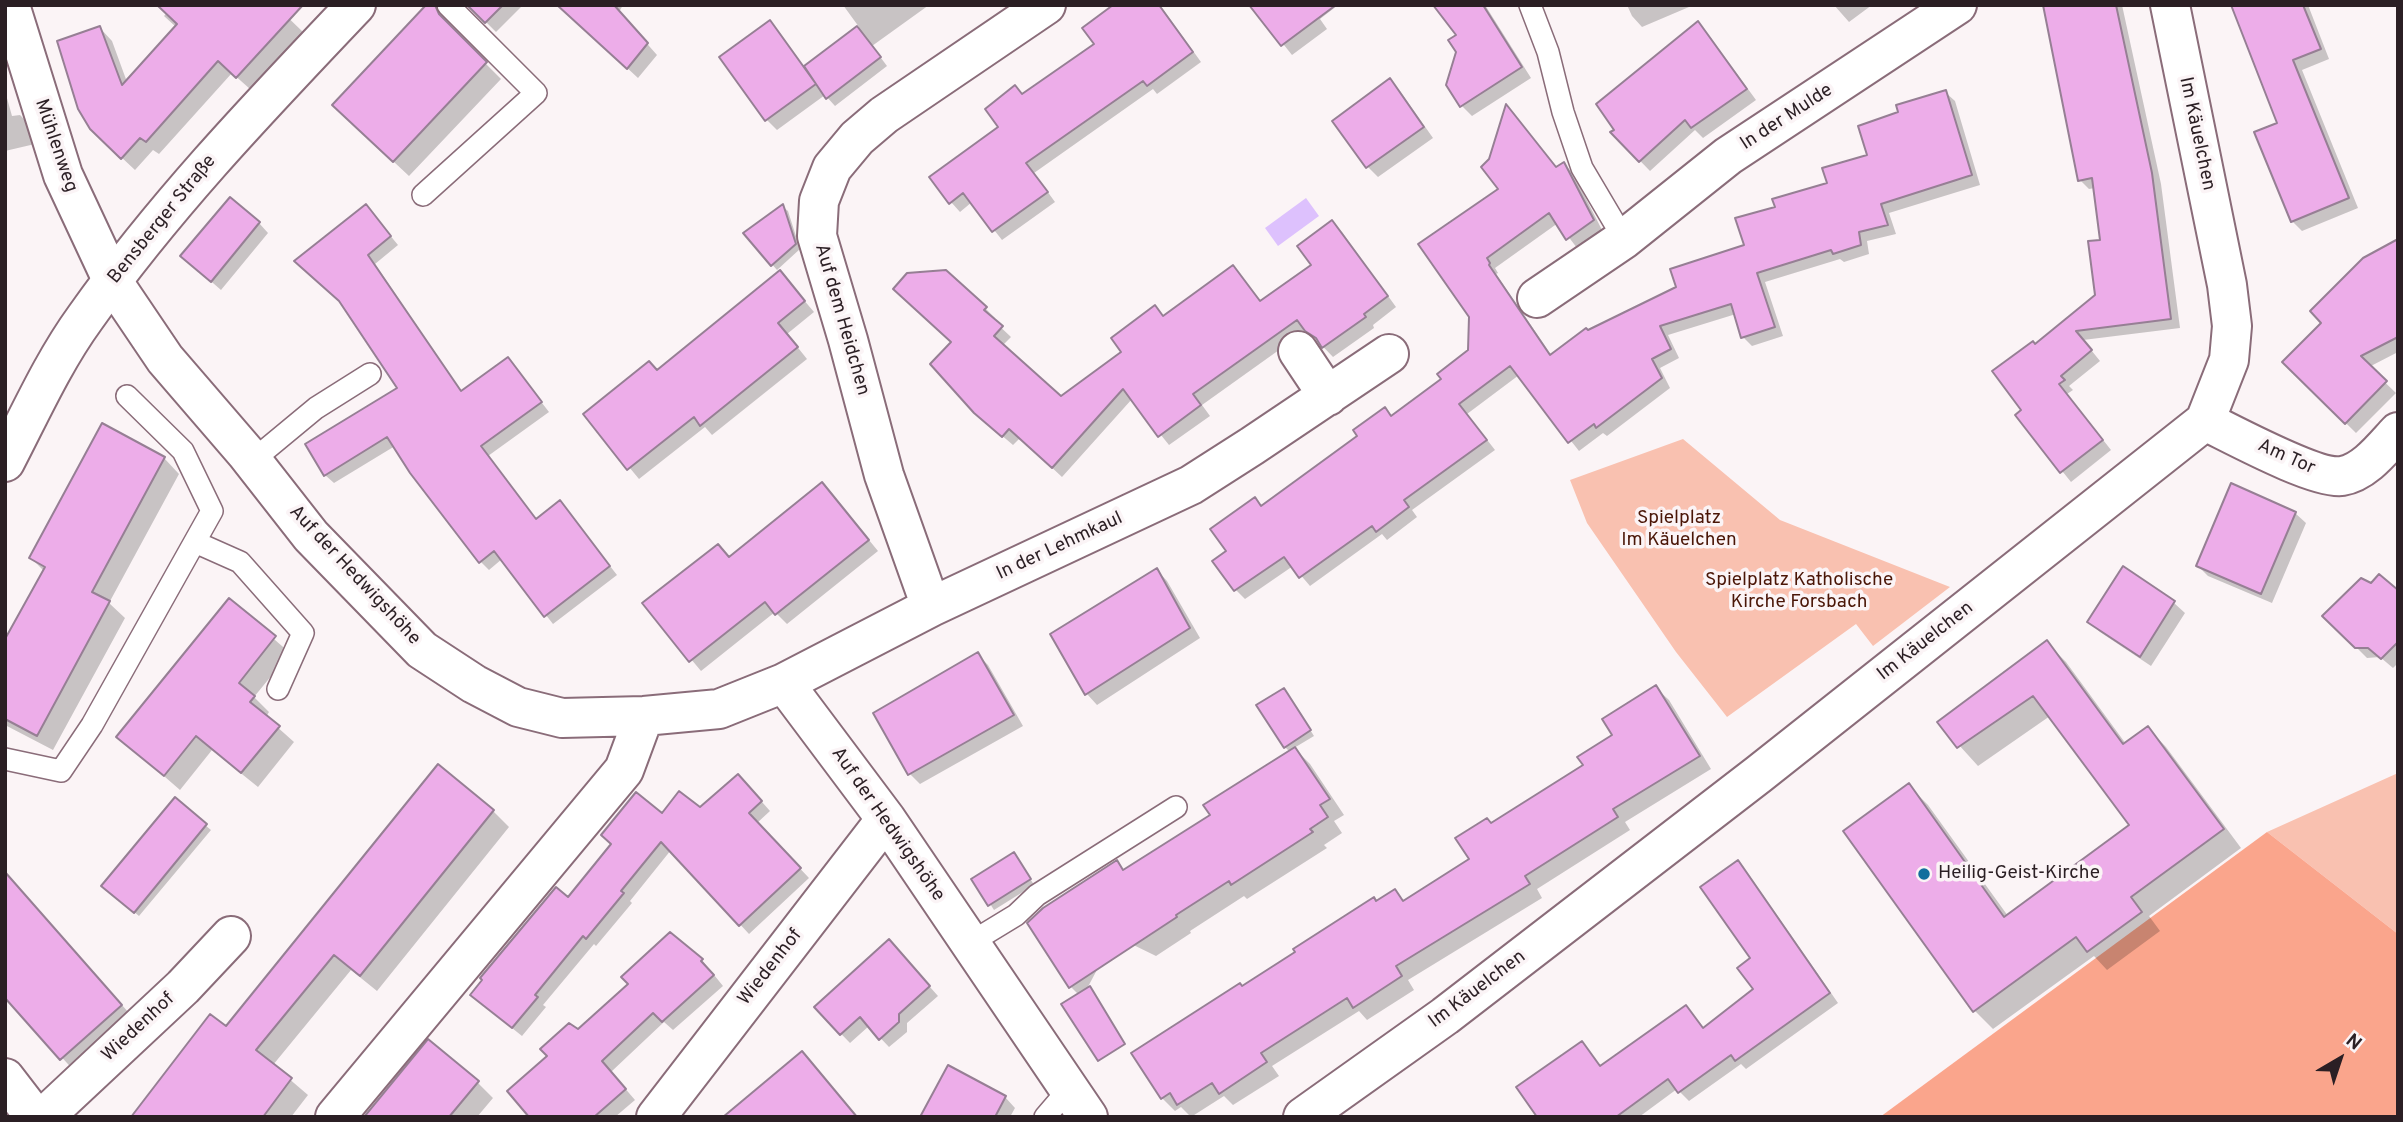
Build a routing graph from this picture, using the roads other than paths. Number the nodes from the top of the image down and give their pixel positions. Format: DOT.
graph roads {
  1 [pos="356,5"];
  2 [pos="448,5"];
  3 [pos="1046,5"];
  4 [pos="1530,5"];
  5 [pos="1957,5"];
  6 [pos="2170,5"];
  7 [pos="11,21"];
  8 [pos="423,195"];
  9 [pos="1623,239"];
  10 [pos="113,282"];
  11 [pos="1537,298"];
  12 [pos="1297,351"];
  13 [pos="1389,354"];
  14 [pos="370,374"];
  15 [pos="127,396"];
  16 [pos="1328,396"];
  17 [pos="2205,421"];
  18 [pos="2398,432"];
  19 [pos="252,461"];
  20 [pos="5,462"];
  21 [pos="195,542"];
  22 [pos="931,607"];
  23 [pos="784,683"];
  24 [pos="278,689"];
  25 [pos="644,716"];
  26 [pos="5,759"];
  27 [pos="1176,807"];
  28 [pos="886,819"];
  29 [pos="231,936"];
  30 [pos="970,943"];
  31 [pos="5,1078"];
  32 [pos="1067,1107"];
  33 [pos="35,1117"];
  34 [pos="44,1117"];
  35 [pos="335,1117"];
  36 [pos="656,1117"];
  37 [pos="1303,1117"];
  1 -- 10 [label="street, Bensberger Straße"];
  2 -- 8 [label="lane"];
  3 -- 22 [label="street, Auf dem Heidchen"];
  4 -- 9 [label="lane"];
  5 -- 9 [label="street, In der Mulde"];
  6 -- 17 [label="street, Im Käuelchen"];
  7 -- 10 [label="street, Mühlenweg"];
  9 -- 11 [label="street, In der Mulde"];
  10 -- 19 [label="street, Auf der Hedwigshöhe"];
  10 -- 20 [label="street, Bensberger Straße"];
  12 -- 16 [label="street"];
  13 -- 16 [label="street, In der Lehmkaul"];
  14 -- 19 [label="lane"];
  15 -- 21 [label="lane"];
  16 -- 22 [label="street, In der Lehmkaul"];
  17 -- 18 [label="street, Am Tor"];
  17 -- 37 [label="street, Im Käuelchen"];
  19 -- 25 [label="street, Auf der Hedwigshöhe"];
  21 -- 24 [label="lane"];
  21 -- 26 [label="lane"];
  22 -- 23 [label="street, In der Lehmkaul"];
  23 -- 25 [label="street, Auf der Hedwigshöhe"];
  23 -- 28 [label="street, Auf der Hedwigshöhe"];
  25 -- 35 [label="street"];
  27 -- 30 [label="lane"];
  28 -- 30 [label="street, Auf der Hedwigshöhe"];
  28 -- 36 [label="street, Wiedenhof"];
  29 -- 34 [label="street, Wiedenhof"];
  30 -- 32 [label="street, Auf der Hedwigshöhe"];
  31 -- 33 [label="street"];
}
